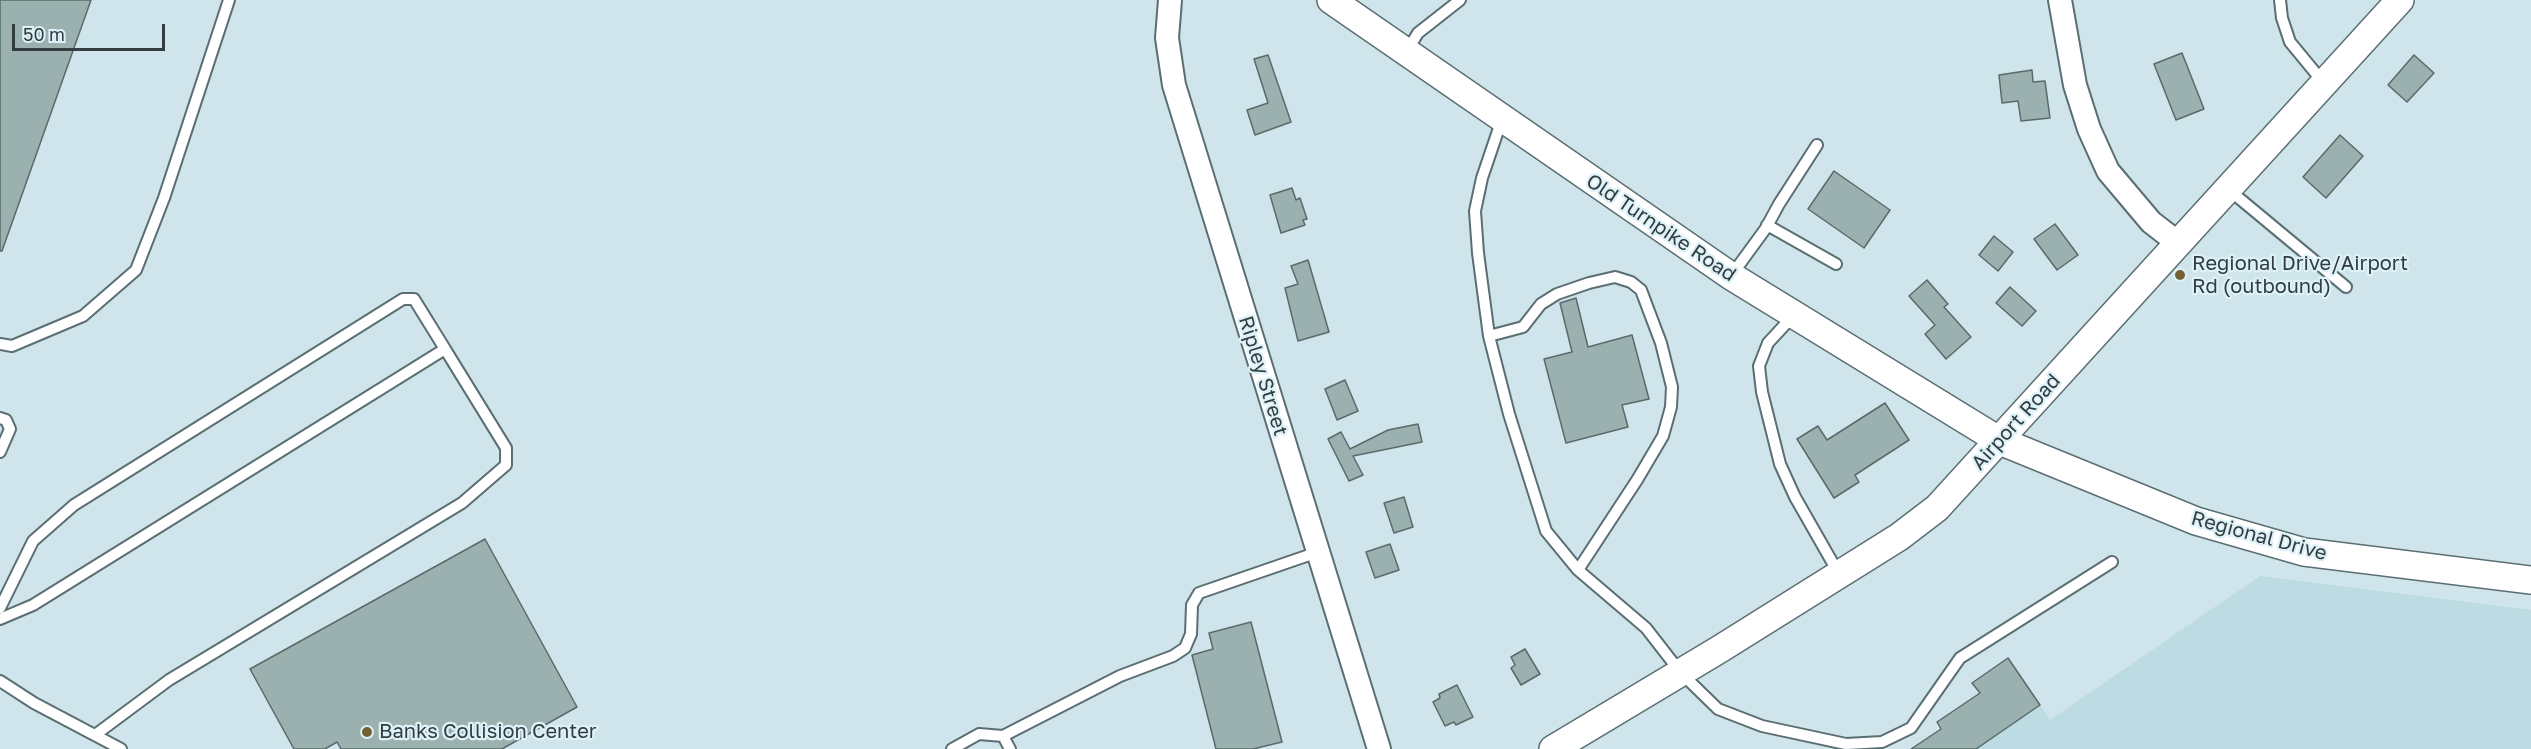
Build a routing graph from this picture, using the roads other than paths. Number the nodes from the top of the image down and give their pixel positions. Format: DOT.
graph roads {
  1 [pos="229,0"];
  2 [pos="1170,0"];
  3 [pos="1330,0"];
  4 [pos="1460,0"];
  5 [pos="2060,0"];
  6 [pos="2280,0"];
  7 [pos="2400,0"];
  8 [pos="1406,52"];
  9 [pos="2324,83"];
  10 [pos="1502,118"];
  11 [pos="1817,145"];
  12 [pos="2228,189"];
  13 [pos="1767,225"];
  14 [pos="2178,243"];
  15 [pos="1836,264"];
  16 [pos="1731,276"];
  17 [pos="2346,287"];
  18 [pos="1793,315"];
  19 [pos="1489,336"];
  20 [pos="0,344"];
  21 [pos="445,350"];
  22 [pos="0,418"];
  23 [pos="2000,441"];
  24 [pos="0,452"];
  25 [pos="1318,552"];
  26 [pos="2112,562"];
  27 [pos="1578,570"];
  28 [pos="1839,575"];
  29 [pos="2531,580"];
  30 [pos="0,608"];
  31 [pos="0,619"];
  32 [pos="1681,673"];
  33 [pos="0,681"];
  34 [pos="95,735"];
  35 [pos="1003,736"];
  36 [pos="1557,748"];
  37 [pos="121,749"];
  38 [pos="952,749"];
  39 [pos="1010,749"];
  40 [pos="1379,749"];
  1 -- 20 [label="lane"];
  2 -- 25 [label="street, Ripley Street"];
  3 -- 8 [label="street, Old Turnpike Road"];
  4 -- 8 [label="lane"];
  5 -- 14 [label="street"];
  6 -- 9 [label="lane"];
  7 -- 9 [label="street, Airport Road"];
  8 -- 10 [label="street, Old Turnpike Road"];
  9 -- 12 [label="street, Airport Road"];
  10 -- 16 [label="street, Old Turnpike Road"];
  10 -- 19 [label="lane"];
  11 -- 13 [label="lane"];
  12 -- 14 [label="street, Airport Road"];
  12 -- 17 [label="lane"];
  13 -- 15 [label="lane"];
  13 -- 16 [label="lane"];
  14 -- 23 [label="street, Airport Road"];
  16 -- 18 [label="street, Old Turnpike Road"];
  18 -- 23 [label="street, Old Turnpike Road"];
  18 -- 28 [label="lane"];
  19 -- 27 [label="lane"];
  19 -- 27 [label="lane"];
  21 -- 30 [label="lane"];
  21 -- 31 [label="lane"];
  21 -- 34 [label="lane"];
  22 -- 24 [label="lane"];
  23 -- 28 [label="street, Airport Road"];
  23 -- 29 [label="street, Regional Drive"];
  25 -- 35 [label="lane"];
  25 -- 40 [label="street, Ripley Street"];
  26 -- 32 [label="lane"];
  27 -- 32 [label="lane"];
  28 -- 32 [label="street, Airport Road"];
  32 -- 36 [label="street, Airport Road"];
  33 -- 34 [label="lane"];
  34 -- 37 [label="lane"];
  35 -- 38 [label="lane"];
  35 -- 39 [label="lane"];
}
